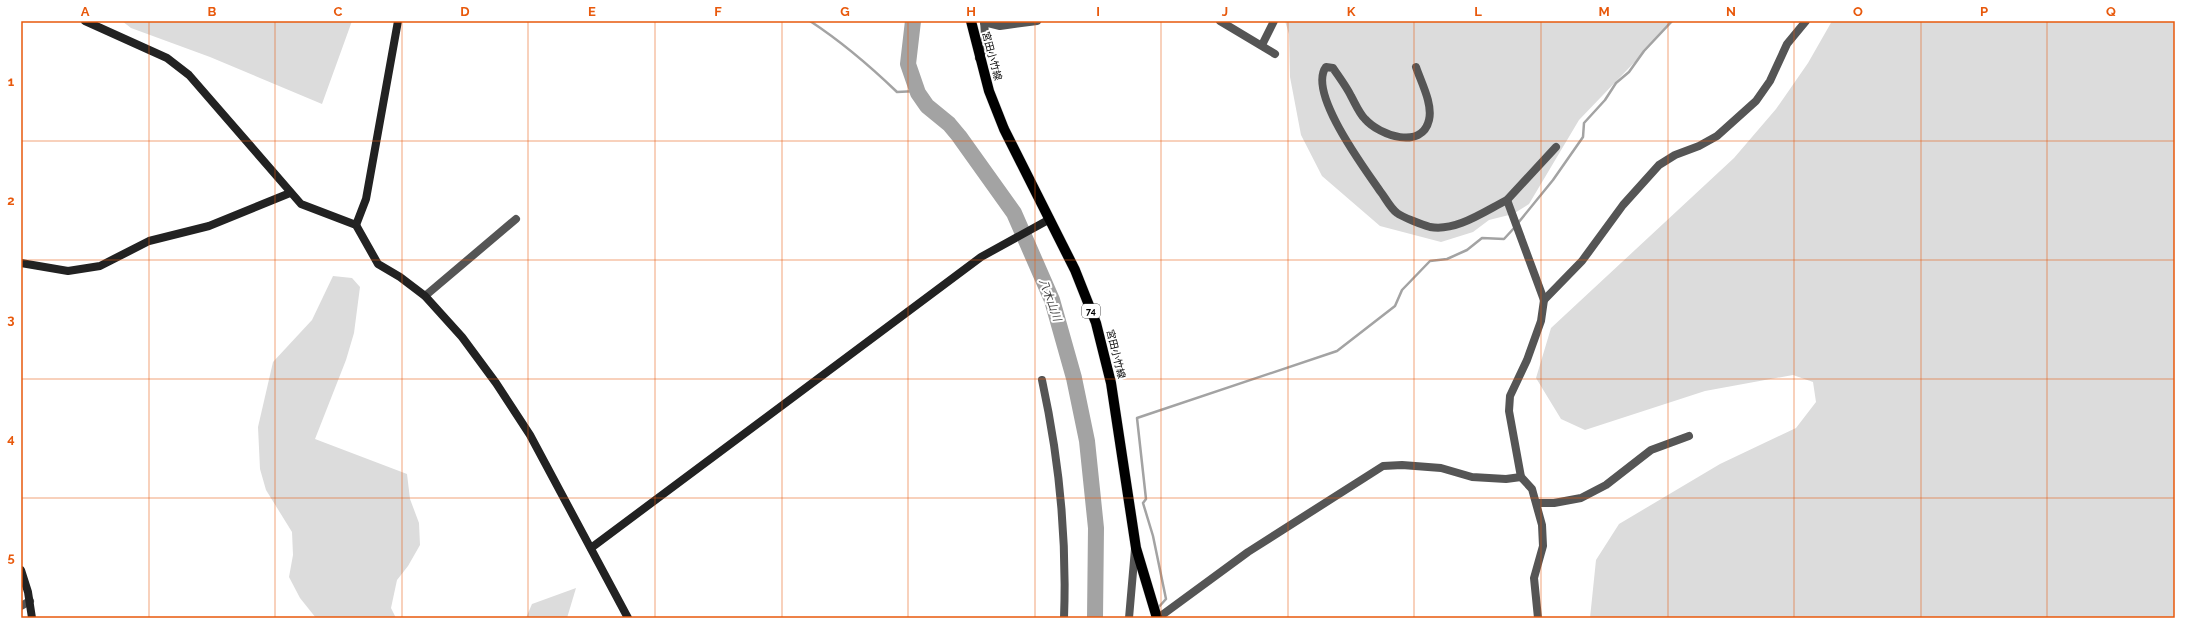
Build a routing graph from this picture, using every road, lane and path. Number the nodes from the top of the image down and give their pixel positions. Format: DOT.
graph roads {
  1 [pos="85,21"];
  2 [pos="398,21"];
  3 [pos="971,21"];
  4 [pos="984,21"];
  5 [pos="1038,21"];
  6 [pos="1220,21"];
  7 [pos="1274,21"];
  8 [pos="1806,21"];
  9 [pos="1262,45"];
  10 [pos="1275,54"];
  11 [pos="979,58"];
  12 [pos="1416,67"];
  13 [pos="1556,147"];
  14 [pos="290,193"];
  15 [pos="1507,200"];
  16 [pos="516,219"];
  17 [pos="1050,219"];
  18 [pos="356,225"];
  19 [pos="21,263"];
  20 [pos="425,296"];
  21 [pos="1544,300"];
  22 [pos="1042,380"];
  23 [pos="1689,436"];
  24 [pos="1521,477"];
  25 [pos="1537,503"];
  26 [pos="591,548"];
  27 [pos="1136,548"];
  28 [pos="21,570"];
  29 [pos="30,601"];
  30 [pos="21,606"];
  31 [pos="32,618"];
  32 [pos="628,618"];
  33 [pos="1064,618"];
  34 [pos="1128,618"];
  35 [pos="1158,618"];
  36 [pos="1538,618"];
  1 -- 14 [label="street"];
  2 -- 18 [label="street"];
  3 -- 11 [label="main road, 宮田小竹線 / 74"];
  4 -- 5 [label="street"];
  4 -- 11 [label="street"];
  6 -- 9 [label="street"];
  7 -- 9 [label="street"];
  8 -- 21 [label="street"];
  9 -- 10 [label="street"];
  11 -- 17 [label="main road, 宮田小竹線 / 74"];
  12 -- 15 [label="street"];
  13 -- 15 [label="street"];
  14 -- 18 [label="street"];
  14 -- 19 [label="street"];
  15 -- 21 [label="street"];
  16 -- 20 [label="street"];
  17 -- 26 [label="street"];
  17 -- 27 [label="main road, 宮田小竹線 / 74"];
  18 -- 20 [label="street"];
  20 -- 26 [label="street"];
  21 -- 24 [label="street"];
  22 -- 33 [label="street"];
  23 -- 25 [label="street"];
  24 -- 25 [label="street"];
  24 -- 35 [label="street"];
  25 -- 36 [label="street"];
  26 -- 32 [label="street"];
  27 -- 34 [label="street"];
  27 -- 35 [label="main road, 宮田小竹線 / 74"];
  28 -- 29 [label="street"];
  29 -- 30 [label="street"];
  29 -- 31 [label="street"];
}
